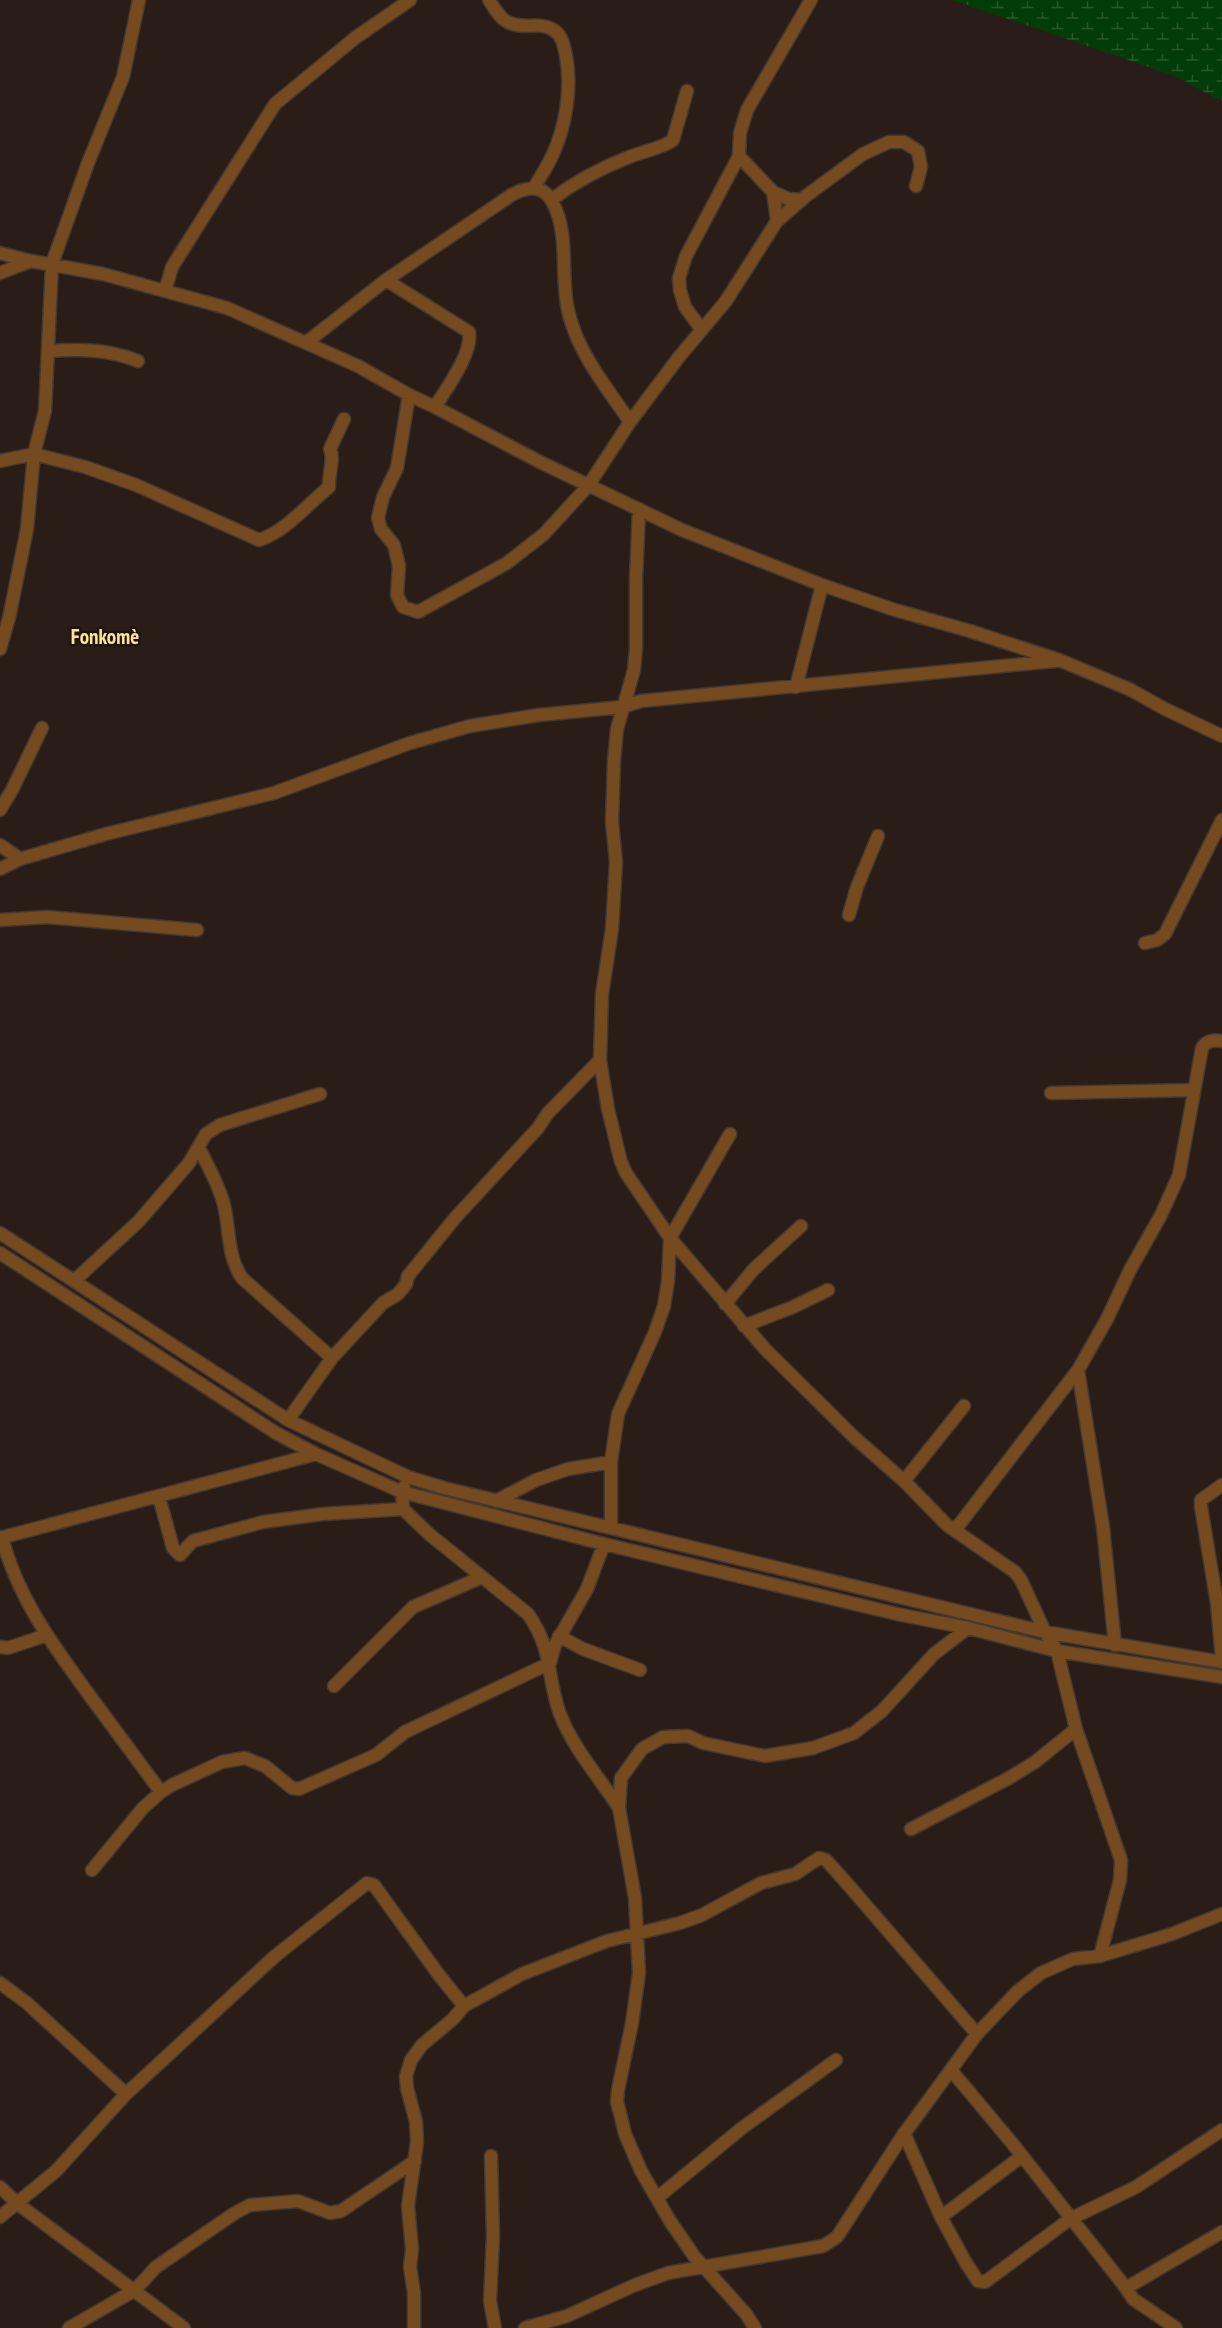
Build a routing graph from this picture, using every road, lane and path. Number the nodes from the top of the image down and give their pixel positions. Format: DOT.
graph roads {
  1 [pos="139,0"];
  2 [pos="410,0"];
  3 [pos="489,0"];
  4 [pos="811,0"];
  5 [pos="687,91"];
  6 [pos="739,156"];
  7 [pos="916,186"];
  8 [pos="534,188"];
  9 [pos="773,192"];
  10 [pos="551,200"];
  11 [pos="801,200"];
  12 [pos="777,221"];
  13 [pos="0,253"];
  14 [pos="31,261"];
  15 [pos="52,264"];
  16 [pos="0,273"];
  17 [pos="386,280"];
  18 [pos="165,291"];
  19 [pos="702,330"];
  20 [pos="307,342"];
  21 [pos="48,351"];
  22 [pos="138,360"];
  23 [pos="409,395"];
  24 [pos="435,407"];
  25 [pos="344,418"];
  26 [pos="630,422"];
  27 [pos="34,454"];
  28 [pos="0,461"];
  29 [pos="588,486"];
  30 [pos="639,509"];
  31 [pos="822,585"];
  32 [pos="0,649"];
  33 [pos="1059,660"];
  34 [pos="796,687"];
  35 [pos="622,707"];
  36 [pos="42,728"];
  37 [pos="1222,736"];
  38 [pos="0,810"];
  39 [pos="1222,820"];
  40 [pos="878,836"];
  41 [pos="0,845"];
  42 [pos="20,859"];
  43 [pos="0,868"];
  44 [pos="849,915"];
  45 [pos="0,920"];
  46 [pos="196,930"];
  47 [pos="1145,943"];
  48 [pos="1222,1041"];
  49 [pos="600,1060"];
  50 [pos="1193,1090"];
  51 [pos="320,1094"];
  52 [pos="1051,1094"];
  53 [pos="730,1134"];
  54 [pos="199,1148"];
  55 [pos="801,1226"];
  56 [pos="0,1233"];
  57 [pos="670,1238"];
  58 [pos="0,1253"];
  59 [pos="75,1280"];
  60 [pos="828,1290"];
  61 [pos="725,1304"];
  62 [pos="744,1326"];
  63 [pos="332,1358"];
  64 [pos="1078,1370"];
  65 [pos="964,1406"];
  66 [pos="288,1420"];
  67 [pos="316,1454"];
  68 [pos="611,1462"];
  69 [pos="408,1477"];
  70 [pos="904,1481"];
  71 [pos="1222,1485"];
  72 [pos="402,1492"];
  73 [pos="159,1497"];
  74 [pos="496,1501"];
  75 [pos="403,1509"];
  76 [pos="611,1528"];
  77 [pos="955,1530"];
  78 [pos="1,1537"];
  79 [pos="604,1544"];
  80 [pos="482,1577"];
  81 [pos="968,1628"];
  82 [pos="1045,1632"];
  83 [pos="47,1635"];
  84 [pos="560,1636"];
  85 [pos="1115,1645"];
  86 [pos="0,1647"];
  87 [pos="1057,1651"];
  88 [pos="1222,1660"];
  89 [pos="550,1663"];
  90 [pos="640,1670"];
  91 [pos="1222,1677"];
  92 [pos="334,1686"];
  93 [pos="1076,1729"];
  94 [pos="161,1792"];
  95 [pos="619,1808"];
  96 [pos="911,1829"];
  97 [pos="92,1870"];
  98 [pos="1222,1914"];
  99 [pos="636,1935"];
  100 [pos="1100,1956"];
  101 [pos="0,1983"];
  102 [pos="464,2006"];
  103 [pos="977,2034"];
  104 [pos="836,2060"];
  105 [pos="951,2070"];
  106 [pos="126,2094"];
  107 [pos="1222,2130"];
  108 [pos="904,2133"];
  109 [pos="491,2156"];
  110 [pos="1023,2157"];
  111 [pos="415,2161"];
  112 [pos="0,2187"];
  113 [pos="657,2198"];
  114 [pos="18,2204"];
  115 [pos="0,2217"];
  116 [pos="941,2217"];
  117 [pos="1070,2219"];
  118 [pos="1222,2232"];
  119 [pos="705,2268"];
  120 [pos="1126,2288"];
  121 [pos="135,2290"];
  122 [pos="69,2328"];
  123 [pos="184,2328"];
  124 [pos="414,2328"];
  125 [pos="495,2328"];
  126 [pos="525,2328"];
  127 [pos="755,2328"];
  128 [pos="1176,2328"];
  1 -- 15 [label="street"];
  2 -- 18 [label="street"];
  3 -- 8 [label="street"];
  4 -- 6 [label="street"];
  5 -- 10 [label="street"];
  6 -- 9 [label="street"];
  6 -- 19 [label="street"];
  7 -- 11 [label="street"];
  8 -- 10 [label="street"];
  8 -- 17 [label="street"];
  9 -- 11 [label="street"];
  9 -- 12 [label="street"];
  10 -- 26 [label="street"];
  11 -- 12 [label="street"];
  12 -- 19 [label="street"];
  13 -- 14 [label="street"];
  14 -- 15 [label="street"];
  14 -- 16 [label="street"];
  15 -- 18 [label="street"];
  15 -- 21 [label="street"];
  17 -- 20 [label="street"];
  17 -- 24 [label="street"];
  18 -- 20 [label="street"];
  19 -- 26 [label="street"];
  20 -- 23 [label="street"];
  21 -- 22 [label="street"];
  21 -- 27 [label="street"];
  23 -- 24 [label="street"];
  23 -- 29 [label="street"];
  24 -- 29 [label="street"];
  25 -- 27 [label="street"];
  26 -- 29 [label="street"];
  27 -- 28 [label="street"];
  27 -- 32 [label="street"];
  29 -- 30 [label="street"];
  30 -- 31 [label="street"];
  30 -- 35 [label="street"];
  31 -- 33 [label="street"];
  31 -- 34 [label="street"];
  33 -- 34 [label="street"];
  33 -- 37 [label="street"];
  34 -- 35 [label="street"];
  35 -- 42 [label="street"];
  35 -- 49 [label="street"];
  36 -- 38 [label="street"];
  39 -- 47 [label="street"];
  40 -- 44 [label="street"];
  41 -- 42 [label="street"];
  42 -- 43 [label="street"];
  45 -- 46 [label="street"];
  48 -- 50 [label="street"];
  49 -- 57 [label="street"];
  49 -- 63 [label="street"];
  50 -- 52 [label="street"];
  50 -- 64 [label="street"];
  51 -- 54 [label="street"];
  53 -- 57 [label="street"];
  54 -- 59 [label="street"];
  54 -- 63 [label="street"];
  55 -- 61 [label="street"];
  56 -- 59 [label="street"];
  57 -- 61 [label="street"];
  57 -- 68 [label="street"];
  58 -- 67 [label="street"];
  59 -- 66 [label="street"];
  60 -- 62 [label="street"];
  61 -- 62 [label="street"];
  62 -- 70 [label="street"];
  63 -- 66 [label="street"];
  64 -- 77 [label="street"];
  64 -- 85 [label="street"];
  65 -- 70 [label="street"];
  66 -- 69 [label="street"];
  67 -- 72 [label="street"];
  67 -- 73 [label="street"];
  68 -- 74 [label="street"];
  68 -- 76 [label="street"];
  69 -- 72 [label="street"];
  69 -- 74 [label="street"];
  70 -- 77 [label="street"];
  71 -- 88 [label="street"];
  72 -- 75 [label="street"];
  72 -- 79 [label="street"];
  73 -- 75 [label="street"];
  73 -- 78 [label="street"];
  74 -- 76 [label="street"];
  75 -- 80 [label="street"];
  76 -- 82 [label="street"];
  77 -- 82 [label="street"];
  78 -- 83 [label="street"];
  79 -- 81 [label="street"];
  79 -- 84 [label="street"];
  80 -- 89 [label="street"];
  80 -- 92 [label="street"];
  81 -- 87 [label="street"];
  81 -- 95 [label="street"];
  82 -- 85 [label="street"];
  82 -- 87 [label="street"];
  83 -- 86 [label="street"];
  83 -- 94 [label="street"];
  84 -- 89 [label="street"];
  84 -- 90 [label="street"];
  85 -- 88 [label="street"];
  87 -- 91 [label="street"];
  87 -- 93 [label="street"];
  89 -- 94 [label="street"];
  89 -- 95 [label="street"];
  93 -- 96 [label="street"];
  93 -- 100 [label="street"];
  94 -- 97 [label="street"];
  95 -- 99 [label="street"];
  98 -- 100 [label="street"];
  99 -- 102 [label="street"];
  99 -- 103 [label="street"];
  99 -- 113 [label="street"];
  100 -- 103 [label="street"];
  101 -- 106 [label="street"];
  102 -- 106 [label="street"];
  102 -- 111 [label="street"];
  103 -- 105 [label="street"];
  104 -- 113 [label="street"];
  105 -- 108 [label="street"];
  105 -- 110 [label="street"];
  106 -- 114 [label="street"];
  107 -- 117 [label="street"];
  108 -- 116 [label="street"];
  108 -- 119 [label="street"];
  109 -- 125 [label="street"];
  110 -- 116 [label="street"];
  110 -- 117 [label="street"];
  111 -- 121 [label="street"];
  111 -- 124 [label="street"];
  112 -- 114 [label="street"];
  113 -- 119 [label="street"];
  114 -- 115 [label="street"];
  114 -- 121 [label="street"];
  116 -- 117 [label="street"];
  117 -- 120 [label="street"];
  118 -- 120 [label="street"];
  119 -- 126 [label="street"];
  119 -- 127 [label="street"];
  120 -- 128 [label="street"];
  121 -- 122 [label="street"];
  121 -- 123 [label="street"];
}
